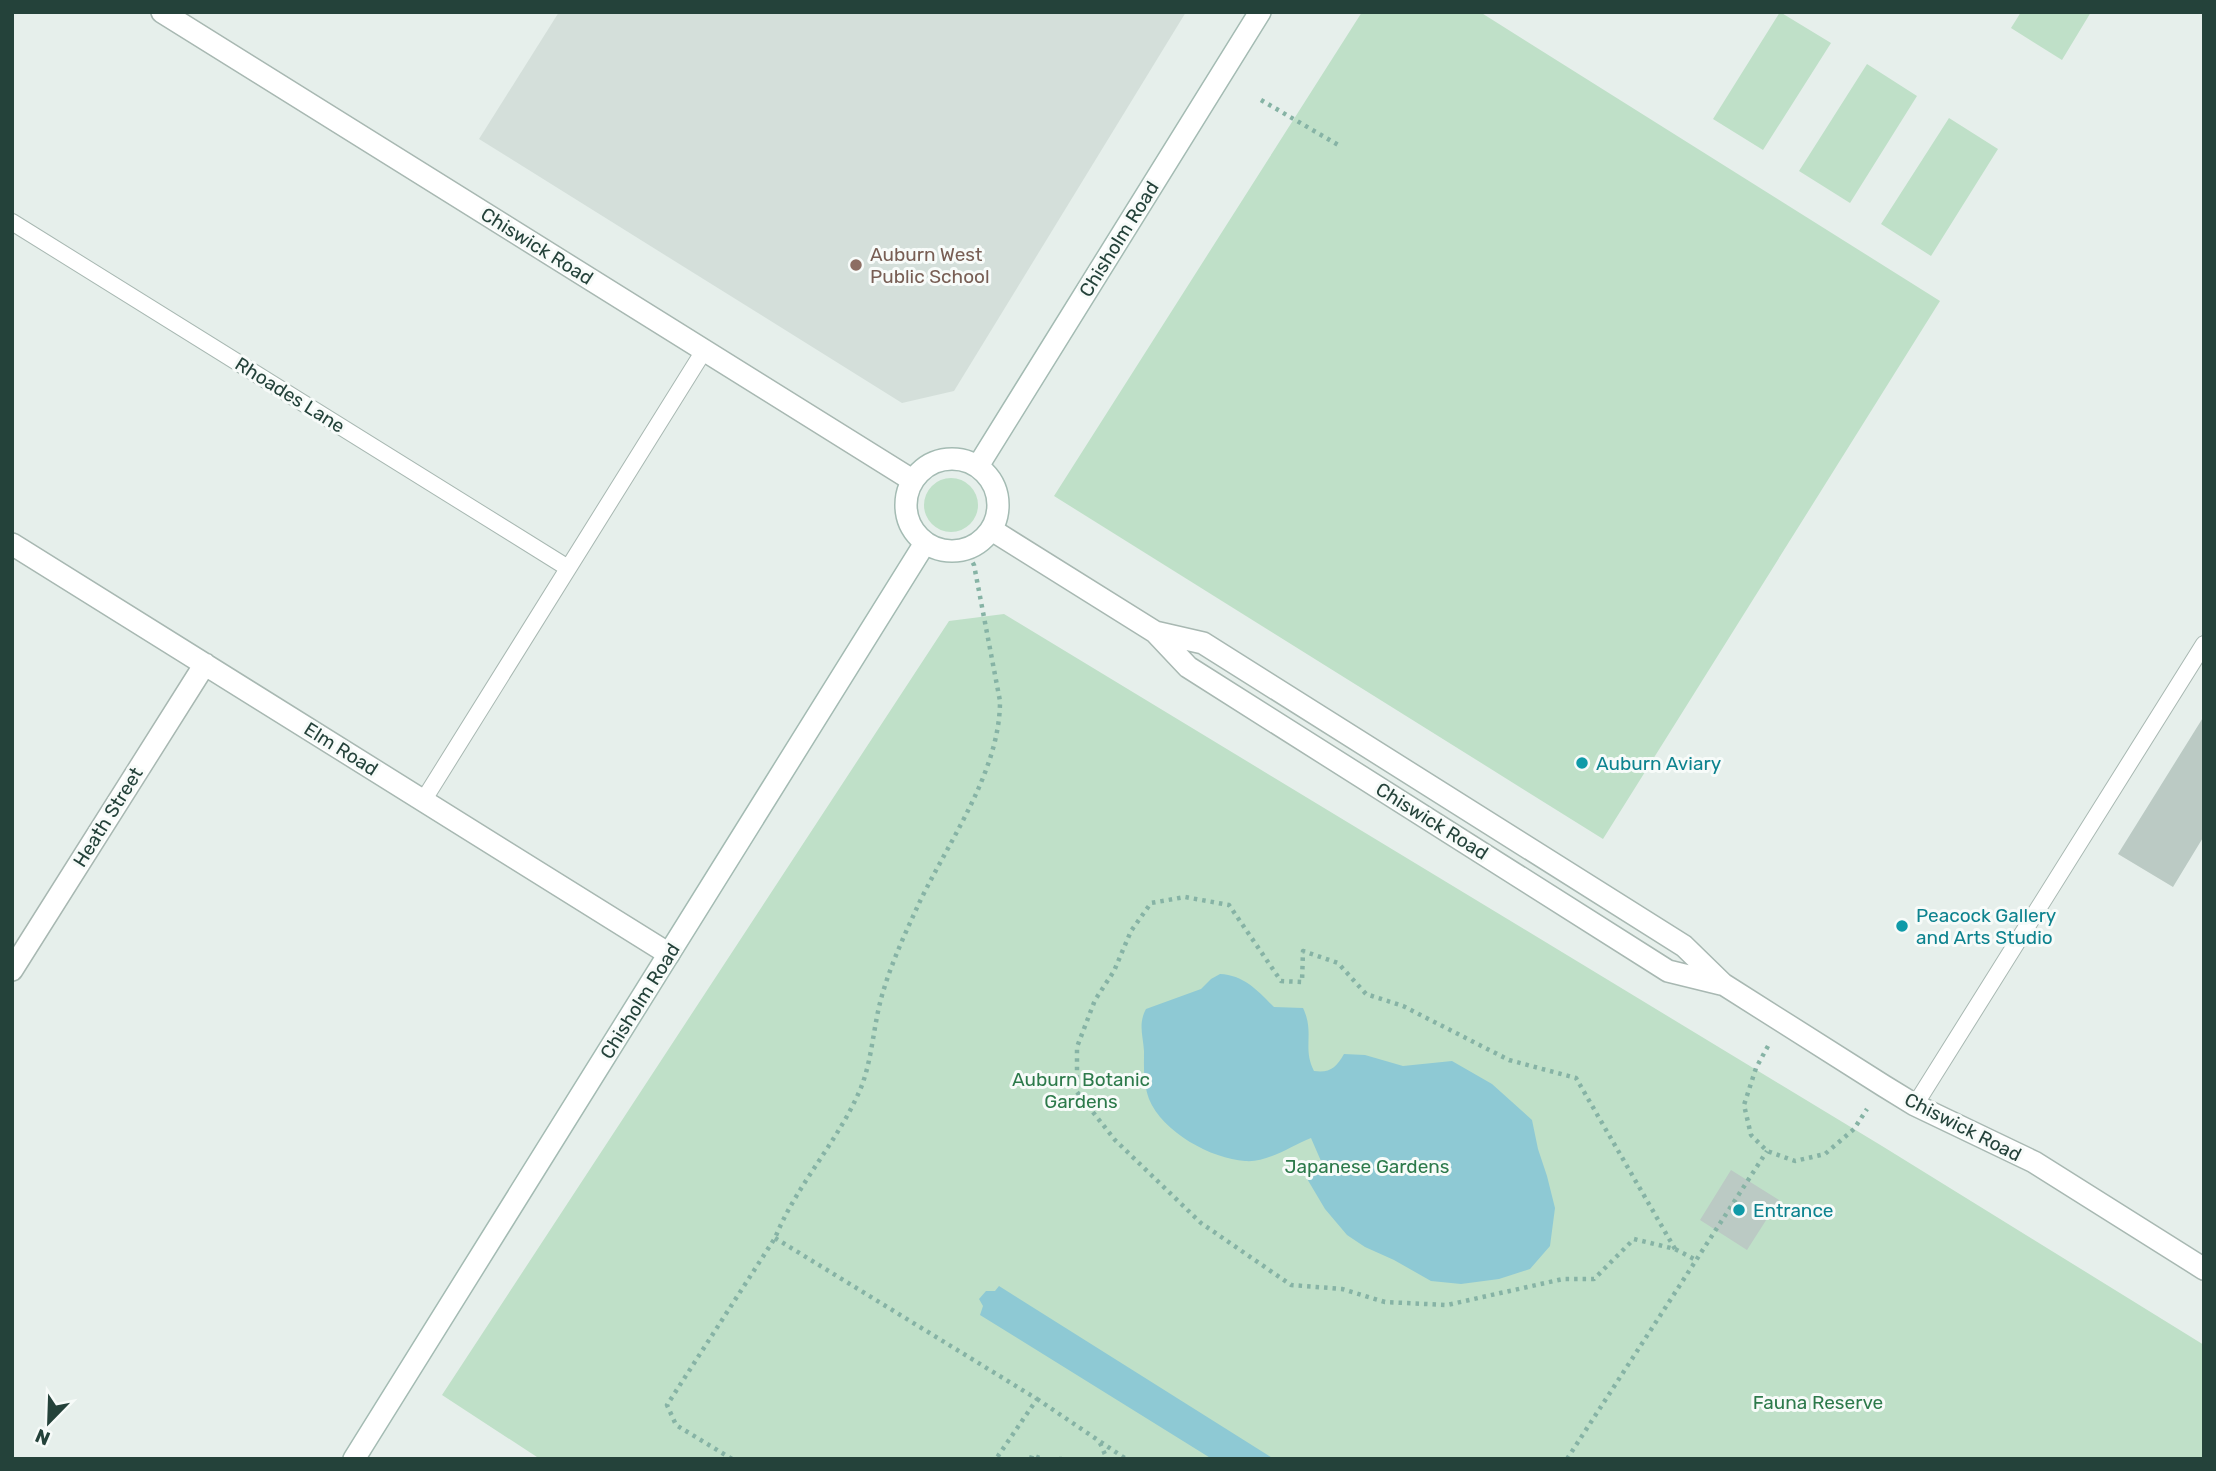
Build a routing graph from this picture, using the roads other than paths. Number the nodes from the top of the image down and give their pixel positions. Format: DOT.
graph roads {
  1 [pos="1259,12"];
  2 [pos="166,13"];
  3 [pos="12,222"];
  4 [pos="705,349"];
  5 [pos="978,466"];
  6 [pos="912,480"];
  7 [pos="992,530"];
  8 [pos="926,543"];
  9 [pos="12,544"];
  10 [pos="568,568"];
  11 [pos="1155,632"];
  12 [pos="2204,644"];
  13 [pos="205,664"];
  14 [pos="423,801"];
  15 [pos="669,954"];
  16 [pos="12,970"];
  17 [pos="1723,984"];
  18 [pos="1915,1105"];
  19 [pos="2204,1269"];
  20 [pos="354,1459"];
  1 -- 5 [label="street, Chisholm Road"];
  2 -- 4 [label="street, Chiswick Road"];
  3 -- 10 [label="lane, Rhoades Lane"];
  4 -- 6 [label="street, Chiswick Road"];
  4 -- 10 [label="lane"];
  5 -- 6 [label="street"];
  5 -- 7 [label="street"];
  6 -- 8 [label="street"];
  7 -- 8 [label="street"];
  7 -- 11 [label="street, Chiswick Road"];
  8 -- 15 [label="street, Chisholm Road"];
  9 -- 13 [label="street, Elm Road"];
  10 -- 14 [label="lane"];
  11 -- 17 [label="street, Chiswick Road"];
  11 -- 17 [label="street, Chiswick Road"];
  12 -- 18 [label="lane"];
  13 -- 14 [label="street, Elm Road"];
  13 -- 16 [label="street, Heath Street"];
  14 -- 15 [label="street, Elm Road"];
  15 -- 20 [label="street, Chisholm Road"];
  17 -- 18 [label="street, Chiswick Road"];
  18 -- 19 [label="street, Chiswick Road"];
}
